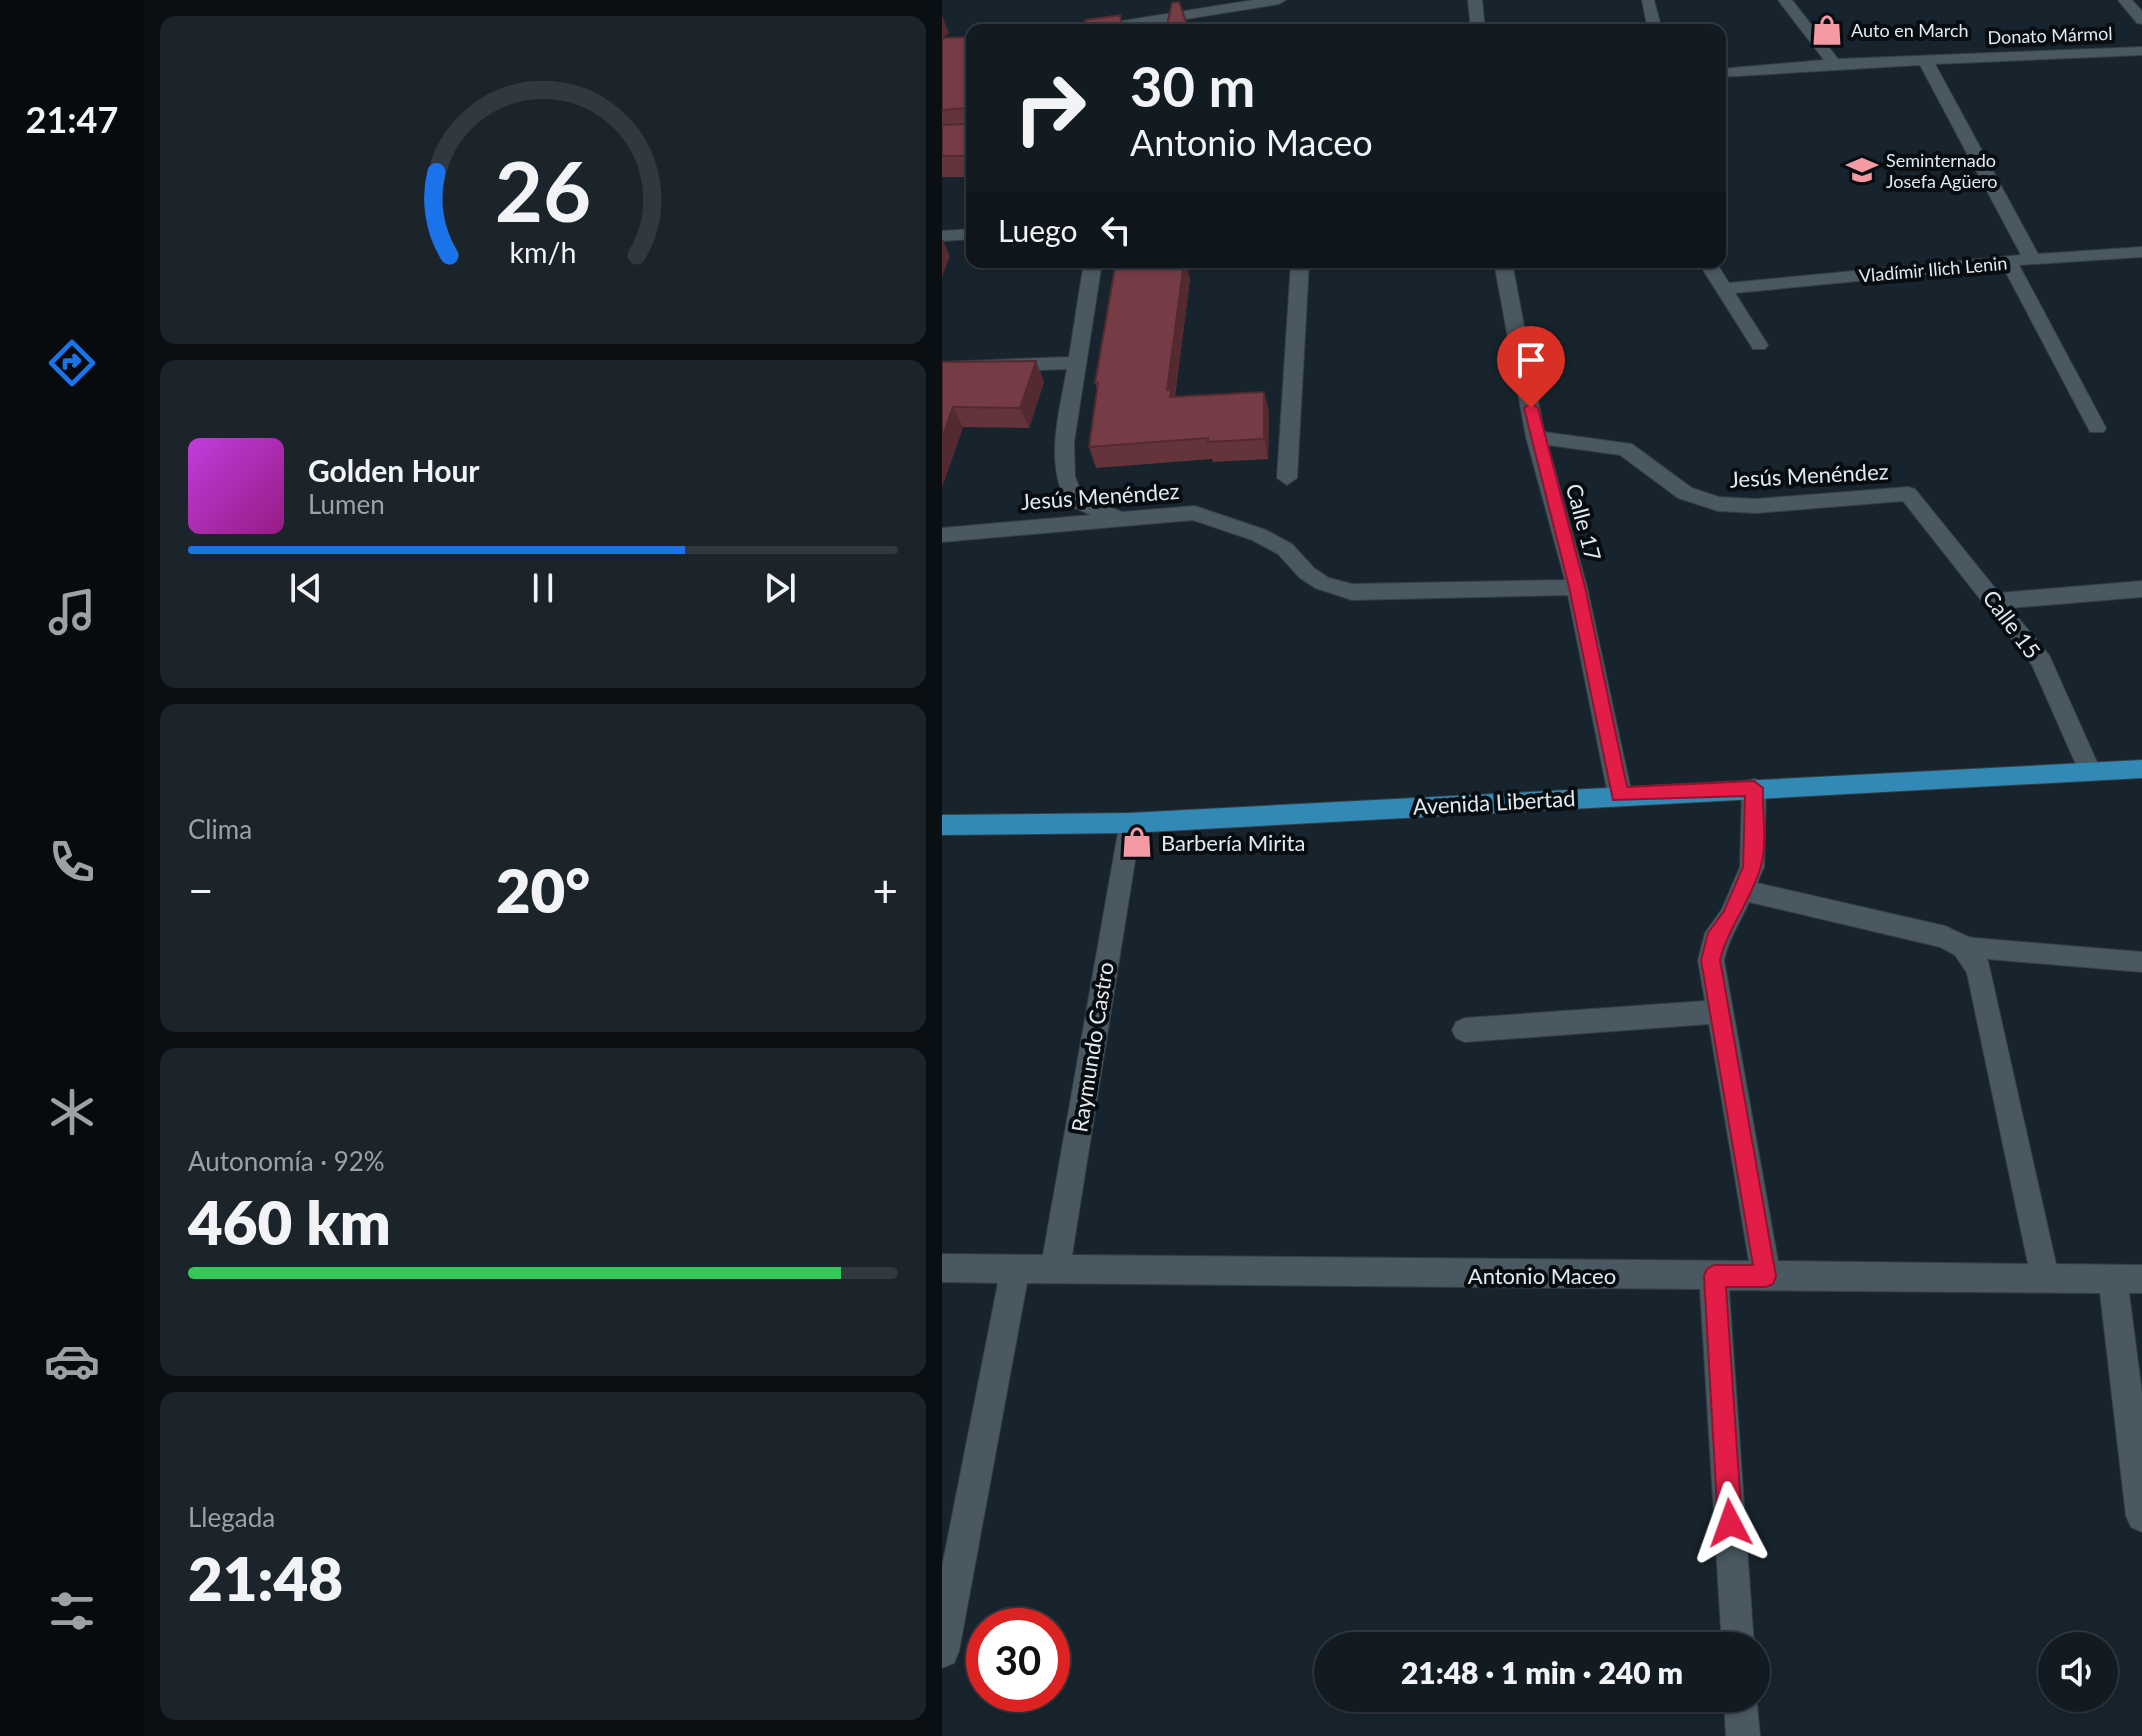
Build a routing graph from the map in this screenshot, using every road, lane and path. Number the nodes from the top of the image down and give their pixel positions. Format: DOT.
graph roads {
  1 [pos="1279,0"];
  2 [pos="1475,0"];
  3 [pos="1648,0"];
  4 [pos="1785,0"];
  5 [pos="2125,0"];
  6 [pos="2142,20"];
  7 [pos="1110,24"];
  8 [pos="1477,24"];
  9 [pos="1654,24"];
  10 [pos="2142,51"];
  11 [pos="1925,60"];
  12 [pos="1834,64"];
  13 [pos="1726,73"];
  14 [pos="966,234"];
  15 [pos="942,236"];
  16 [pos="2142,252"];
  17 [pos="2032,259"];
  18 [pos="2009,263"];
  19 [pos="1092,268"];
  20 [pos="1300,268"];
  21 [pos="1504,268"];
  22 [pos="1711,268"];
  23 [pos="1724,289"];
  24 [pos="1759,345"];
  25 [pos="1076,363"];
  26 [pos="942,368"];
  27 [pos="2097,428"];
  28 [pos="1536,437"];
  29 [pos="1287,478"];
  30 [pos="1908,494"];
  31 [pos="1117,518"];
  32 [pos="942,535"];
  33 [pos="1577,587"];
  34 [pos="2142,589"];
  35 [pos="1996,601"];
  36 [pos="2142,769"];
  37 [pos="2090,771"];
  38 [pos="1754,788"];
  39 [pos="1620,795"];
  40 [pos="1129,823"];
  41 [pos="942,825"];
  42 [pos="1744,890"];
  43 [pos="1964,947"];
  44 [pos="2142,962"];
  45 [pos="1720,1012"];
  46 [pos="1465,1030"];
  47 [pos="942,1268"];
  48 [pos="1015,1269"];
  49 [pos="1055,1271"];
  50 [pos="1714,1276"];
  51 [pos="1766,1276"];
  52 [pos="2045,1278"];
  53 [pos="2127,1279"];
  54 [pos="2142,1516"];
  55 [pos="1737,1632"];
  56 [pos="942,1651"];
  57 [pos="1742,1712"];
  58 [pos="1743,1736"];
  1 -- 7 [label="street"];
  2 -- 8 [label="street"];
  3 -- 9 [label="lane"];
  4 -- 12 [label="street"];
  5 -- 6 [label="street"];
  10 -- 11 [label="street, Donato Mármol"];
  11 -- 12 [label="street, Donato Mármol"];
  11 -- 17 [label="street"];
  12 -- 13 [label="street, Donato Mármol"];
  14 -- 15 [label="street"];
  16 -- 17 [label="street, Vladímir Ilich Lenin"];
  17 -- 18 [label="street, Vladímir Ilich Lenin"];
  18 -- 23 [label="street, Vladímir Ilich Lenin"];
  18 -- 27 [label="street"];
  19 -- 25 [label="street"];
  20 -- 29 [label="street"];
  21 -- 28 [label="street, Calle 17"];
  22 -- 23 [label="street"];
  23 -- 24 [label="street"];
  25 -- 26 [label="street"];
  25 -- 31 [label="street"];
  28 -- 30 [label="street, Jesús Menéndez"];
  28 -- 33 [label="street, Calle 17"];
  30 -- 35 [label="street, Calle 15"];
  31 -- 32 [label="street, Jesús Menéndez"];
  31 -- 33 [label="street, Jesús Menéndez"];
  33 -- 39 [label="street, Calle 17"];
  34 -- 35 [label="street"];
  35 -- 37 [label="street, Calle 15"];
  36 -- 37 [label="main road, Avenida Libertad"];
  37 -- 38 [label="main road, Avenida Libertad"];
  38 -- 39 [label="main road, Avenida Libertad"];
  38 -- 42 [label="street"];
  39 -- 40 [label="main road, Avenida Libertad"];
  40 -- 41 [label="main road, Avenida Libertad"];
  40 -- 49 [label="street, Raymundo Castro"];
  42 -- 43 [label="street"];
  42 -- 45 [label="street"];
  43 -- 44 [label="lane"];
  43 -- 52 [label="street"];
  45 -- 46 [label="street"];
  45 -- 51 [label="street"];
  47 -- 48 [label="street, Antonio Maceo"];
  48 -- 49 [label="street, Antonio Maceo"];
  48 -- 56 [label="street"];
  49 -- 50 [label="street, Antonio Maceo"];
  50 -- 51 [label="street, Antonio Maceo"];
  50 -- 55 [label="street"];
  51 -- 52 [label="street, Antonio Maceo"];
  52 -- 53 [label="street, Antonio Maceo"];
  53 -- 54 [label="street"];
  57 -- 58 [label="street"];
}
